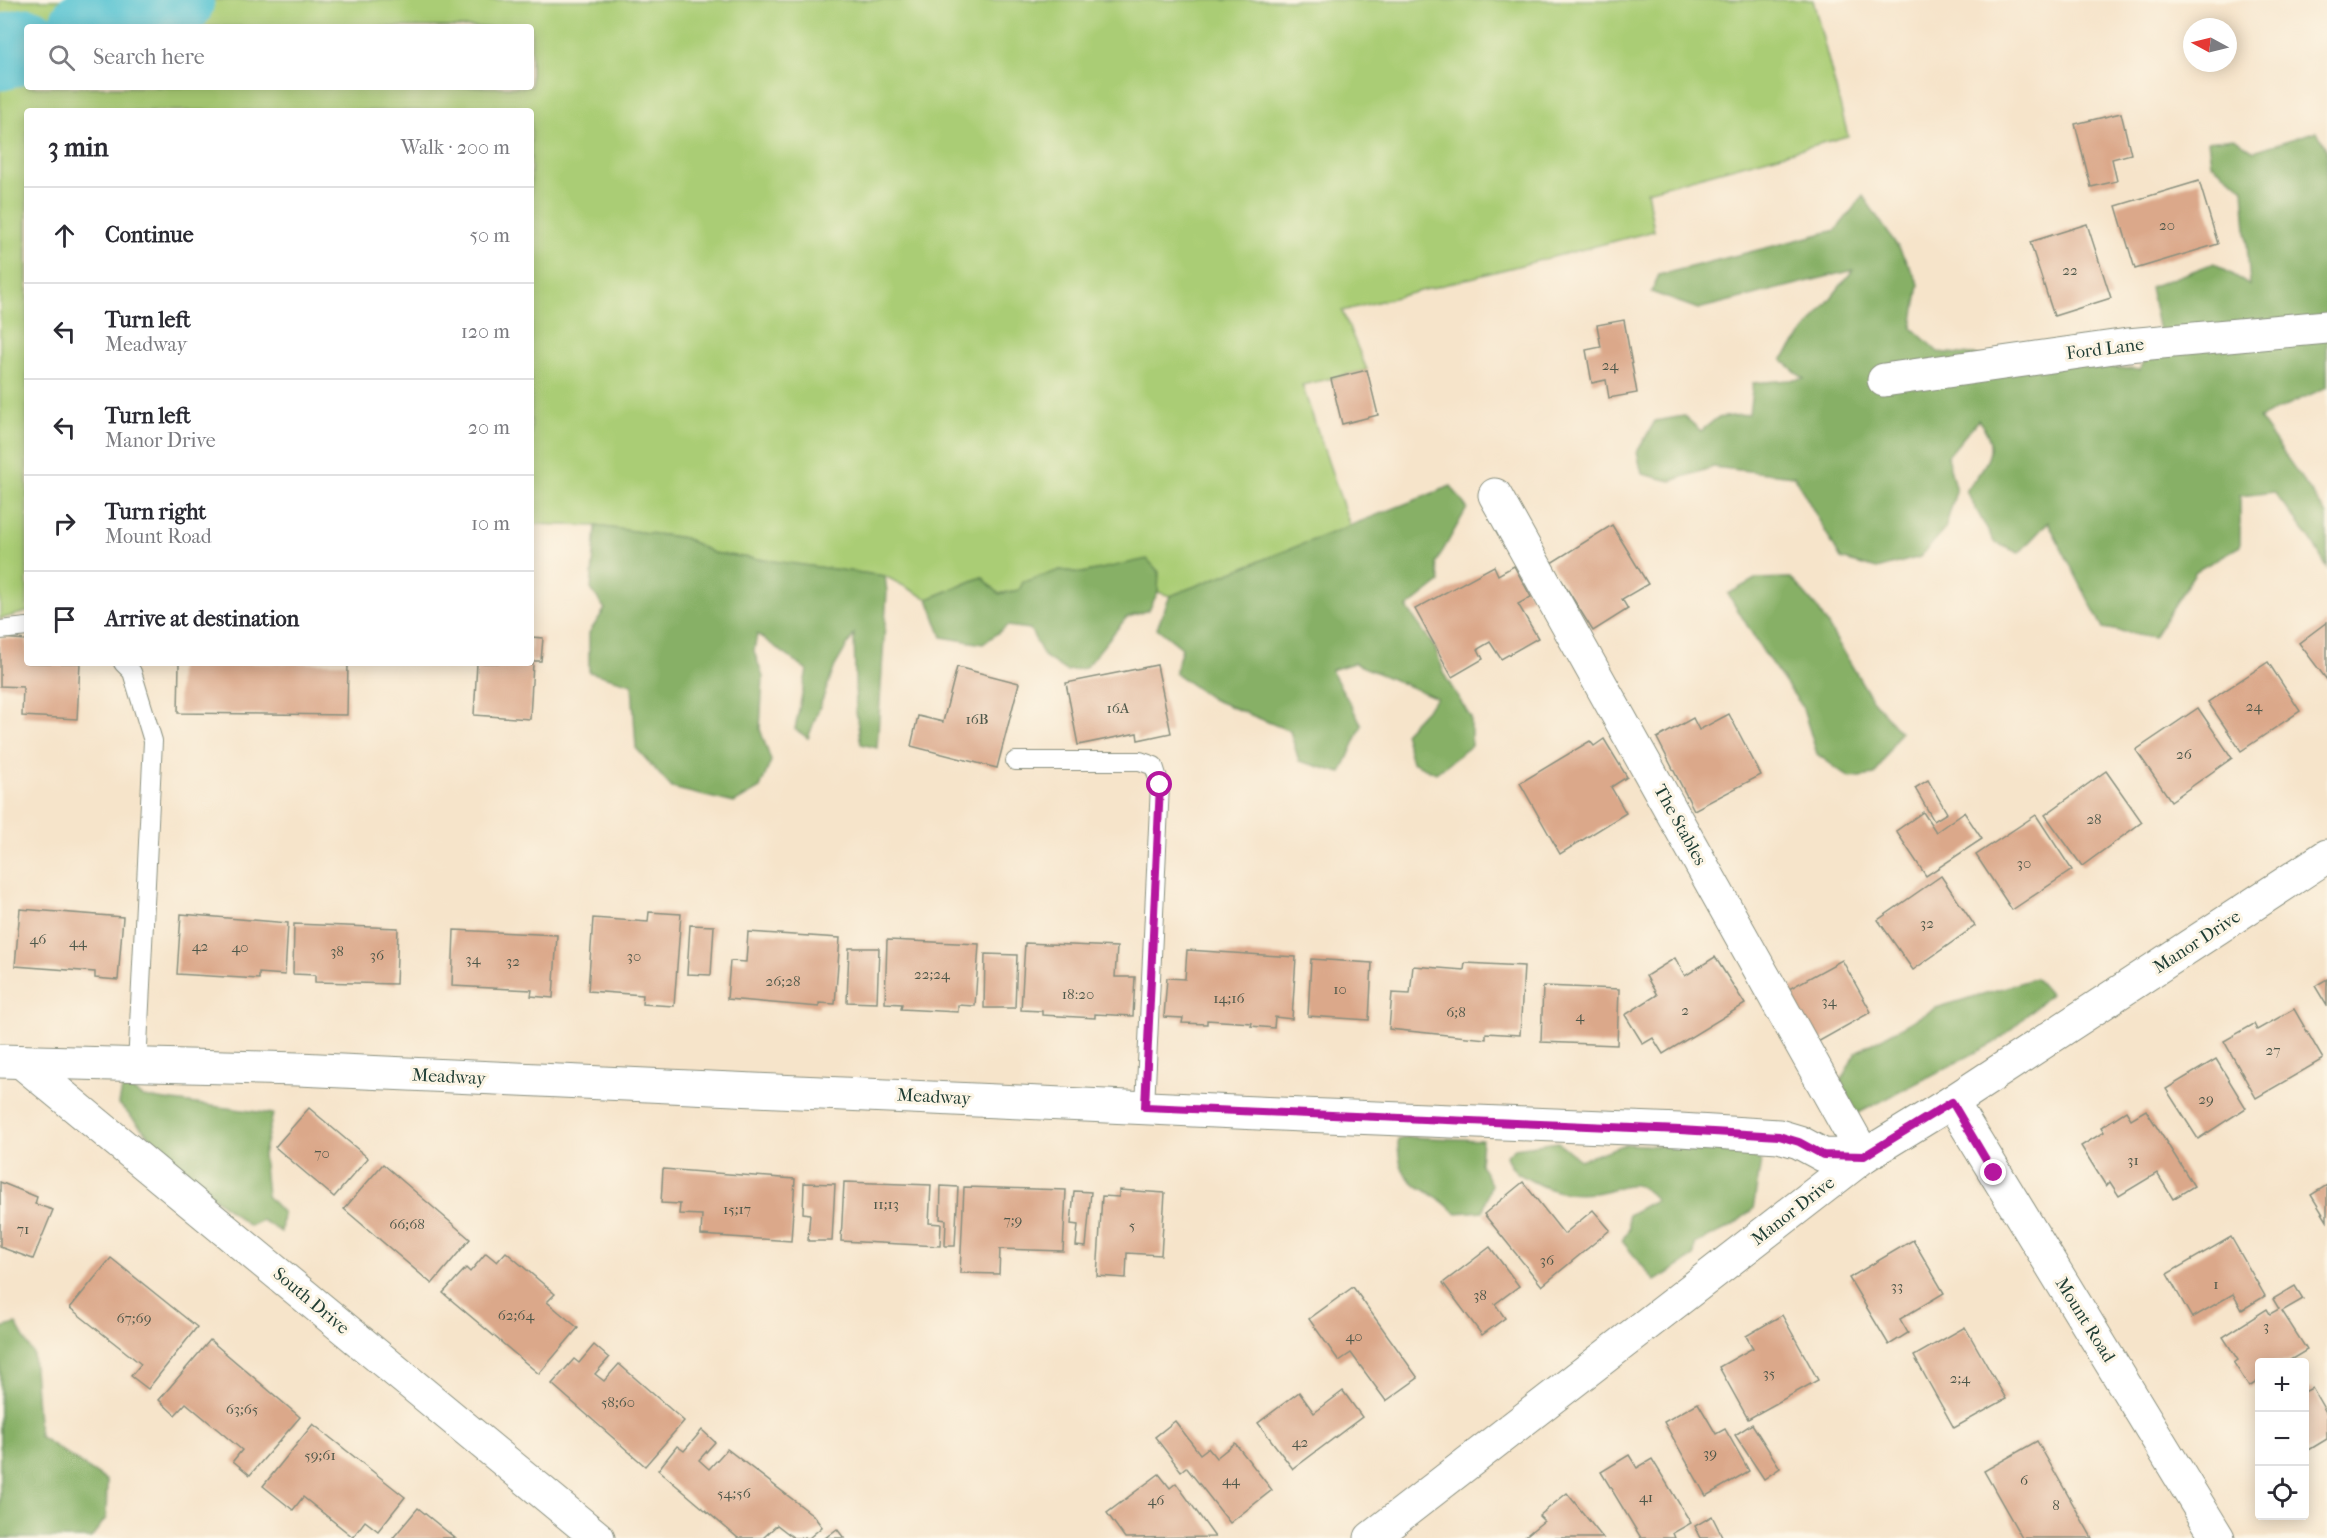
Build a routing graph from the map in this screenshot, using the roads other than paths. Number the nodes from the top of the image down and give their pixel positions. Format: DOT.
graph roads {
  1 [pos="2327,327"];
  2 [pos="1884,380"];
  3 [pos="1495,495"];
  4 [pos="24,627"];
  5 [pos="0,630"];
  6 [pos="126,666"];
  7 [pos="1015,761"];
  8 [pos="2327,856"];
  9 [pos="12,1063"];
  10 [pos="137,1066"];
  11 [pos="1952,1102"];
  12 [pos="1145,1107"];
  13 [pos="1864,1156"];
  14 [pos="598,1538"];
  15 [pos="1371,1538"];
  16 [pos="2218,1538"];
  1 -- 2 [label="street, Ford Lane"];
  3 -- 13 [label="street, The Stables"];
  4 -- 5 [label="lane"];
  6 -- 10 [label="lane"];
  7 -- 12 [label="lane"];
  8 -- 11 [label="street, Manor Drive"];
  9 -- 10 [label="street, Meadway"];
  9 -- 14 [label="street, South Drive"];
  10 -- 12 [label="street, Meadway"];
  11 -- 13 [label="street, Manor Drive"];
  11 -- 16 [label="street, Mount Road"];
  12 -- 13 [label="street, Meadway"];
  13 -- 15 [label="street, Manor Drive"];
}
